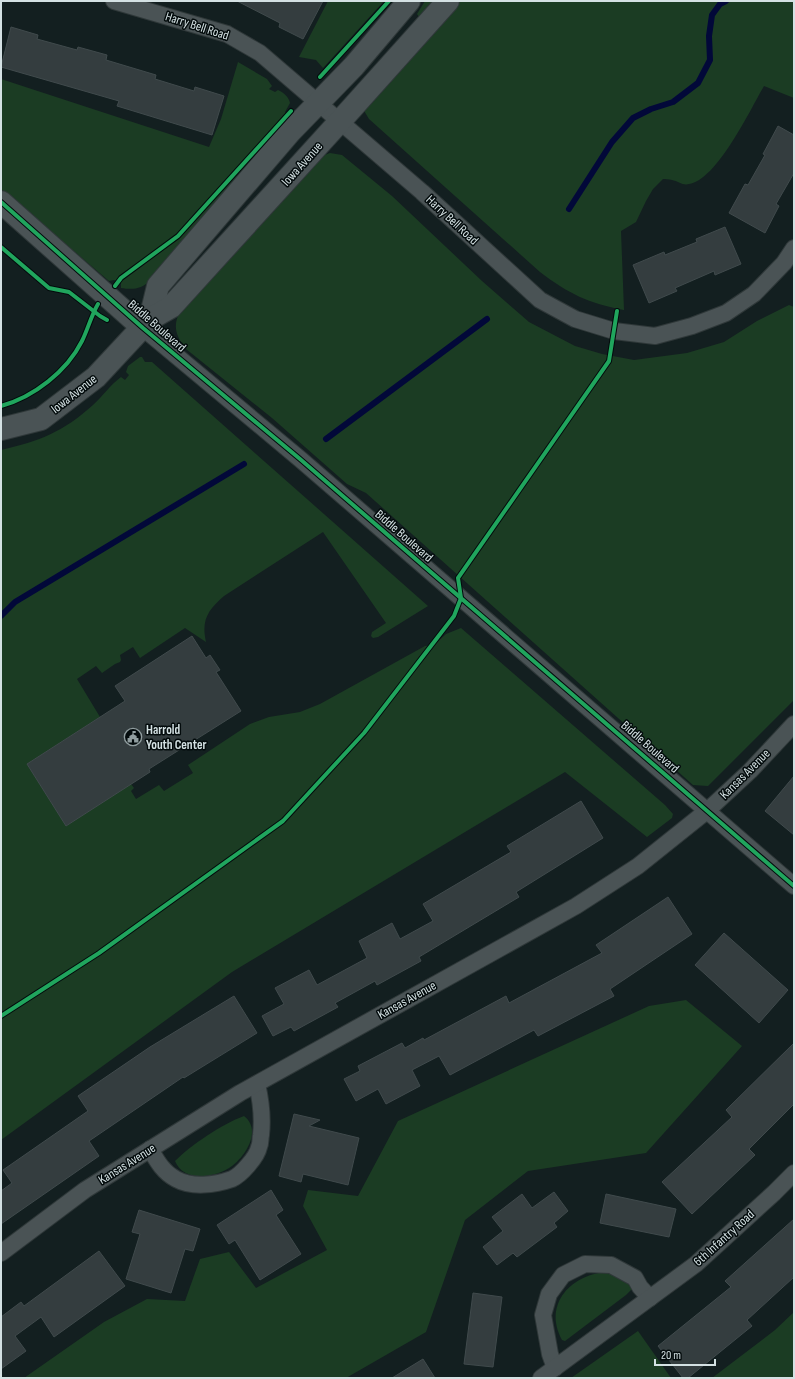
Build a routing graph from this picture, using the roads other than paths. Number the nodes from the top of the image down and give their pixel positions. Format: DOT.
graph roads {
  1 [pos="114,1"];
  2 [pos="409,1"];
  3 [pos="448,1"];
  4 [pos="318,102"];
  5 [pos="340,122"];
  6 [pos="1,202"];
  7 [pos="794,248"];
  8 [pos="146,323"];
  9 [pos="1,429"];
  10 [pos="794,724"];
  11 [pos="708,810"];
  12 [pos="794,886"];
  13 [pos="257,1084"];
  14 [pos="150,1149"];
  15 [pos="794,1173"];
  16 [pos="1,1252"];
  17 [pos="650,1298"];
  18 [pos="555,1368"];
  19 [pos="541,1378"];
  1 -- 4 [label="street, Harry Bell Road"];
  2 -- 4 [label="street"];
  3 -- 5 [label="street, Iowa Avenue"];
  4 -- 5 [label="street, Harry Bell Road"];
  4 -- 8 [label="street"];
  5 -- 7 [label="street, Harry Bell Road"];
  5 -- 8 [label="street, Iowa Avenue"];
  6 -- 8 [label="street, Biddle Boulevard"];
  8 -- 9 [label="street, Iowa Avenue"];
  8 -- 11 [label="street, Biddle Boulevard"];
  10 -- 11 [label="street, Kansas Avenue"];
  11 -- 12 [label="street, Biddle Boulevard"];
  11 -- 13 [label="street, Kansas Avenue"];
  13 -- 14 [label="street, Kansas Avenue"];
  13 -- 14 [label="street"];
  14 -- 16 [label="street, Kansas Avenue"];
  15 -- 17 [label="street, 6th Infantry Road"];
  17 -- 18 [label="street, 6th Infantry Road"];
  17 -- 18 [label="street"];
  18 -- 19 [label="street, 6th Infantry Road"];
}
